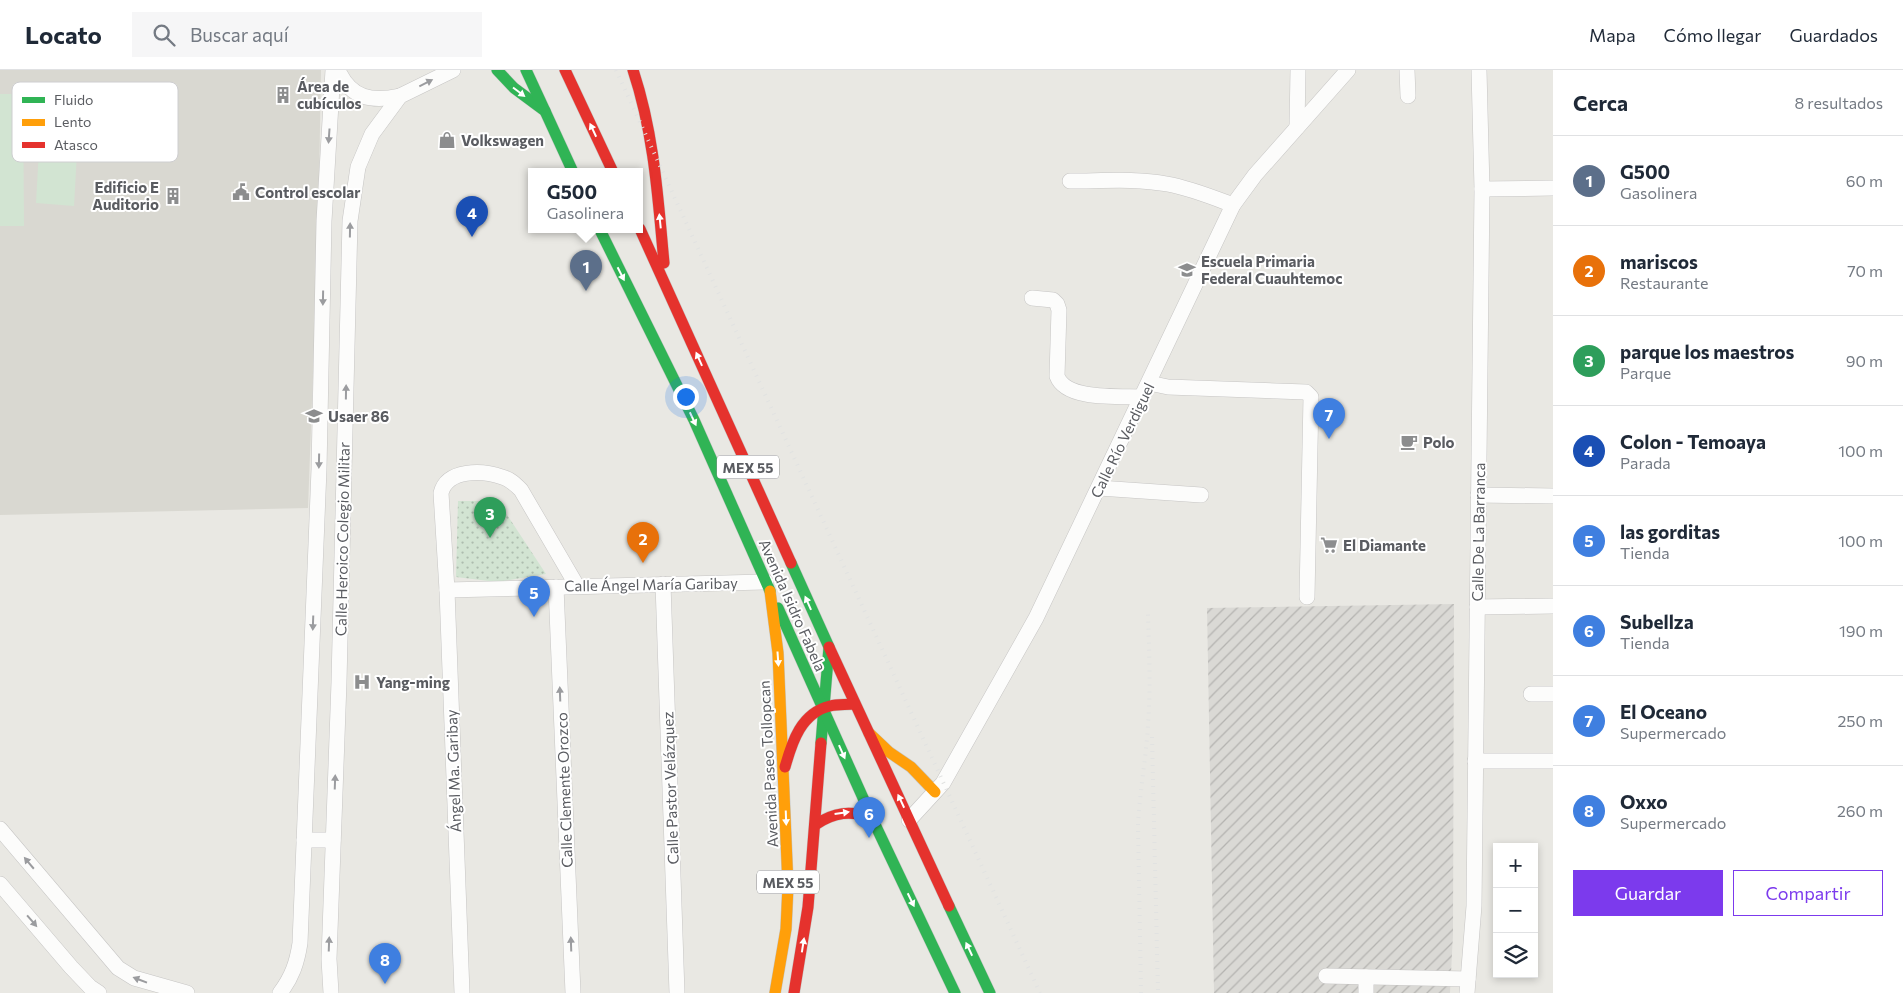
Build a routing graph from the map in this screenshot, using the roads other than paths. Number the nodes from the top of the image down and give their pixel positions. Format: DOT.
graph roads {
  1 [pos="333,70"];
  2 [pos="338,70"];
  3 [pos="452,70"];
  4 [pos="497,70"];
  5 [pos="526,70"];
  6 [pos="565,70"];
  7 [pos="633,70"];
  8 [pos="1298,70"];
  9 [pos="1348,70"];
  10 [pos="1407,70"];
  11 [pos="1479,70"];
  12 [pos="400,96"];
  13 [pos="1408,96"];
  14 [pos="545,111"];
  15 [pos="1297,127"];
  16 [pos="571,168"];
  17 [pos="611,168"];
  18 [pos="1070,181"];
  19 [pos="1553,188"];
  20 [pos="1482,189"];
  21 [pos="1234,205"];
  22 [pos="601,233"];
  23 [pos="642,233"];
  24 [pos="667,287"];
  25 [pos="1032,298"];
  26 [pos="1149,383"];
  27 [pos="1143,397"];
  28 [pos="1099,488"];
  29 [pos="1200,494"];
  30 [pos="1478,495"];
  31 [pos="1553,496"];
  32 [pos="317,519"];
  33 [pos="343,520"];
  34 [pos="663,584"];
  35 [pos="577,586"];
  36 [pos="556,587"];
  37 [pos="769,588"];
  38 [pos="447,590"];
  39 [pos="1307,597"];
  40 [pos="1553,606"];
  41 [pos="1477,607"];
  42 [pos="829,648"];
  43 [pos="1531,694"];
  44 [pos="1553,694"];
  45 [pos="854,704"];
  46 [pos="822,708"];
  47 [pos="869,733"];
  48 [pos="1475,761"];
  49 [pos="1553,761"];
  50 [pos="784,770"];
  51 [pos="935,792"];
  52 [pos="872,818"];
  53 [pos="909,820"];
  54 [pos="815,825"];
  55 [pos="0,829"];
  56 [pos="304,840"];
  57 [pos="333,840"];
  58 [pos="0,884"];
  59 [pos="1326,976"];
  60 [pos="1366,977"];
  61 [pos="1467,986"];
  62 [pos="99,993"];
  63 [pos="187,993"];
  64 [pos="280,993"];
  65 [pos="331,993"];
  66 [pos="462,993"];
  67 [pos="572,993"];
  68 [pos="677,993"];
  69 [pos="775,993"];
  70 [pos="794,993"];
  71 [pos="955,993"];
  72 [pos="990,993"];
  73 [pos="1366,993"];
  1 -- 32 [label="street, Calle Heroico Colegio Militar, one-way"];
  2 -- 12 [label="street"];
  12 -- 3 [label="street, Calle Heroico Colegio Militar, one-way"];
  4 -- 14 [label="main road, one-way"];
  5 -- 14 [label="main road"];
  17 -- 6 [label="main road, one-way"];
  24 -- 7 [label="main road, one-way"];
  8 -- 15 [label="street"];
  9 -- 15 [label="street, Calle Río Verdiguel"];
  10 -- 13 [label="street"];
  11 -- 20 [label="street, Calle De La Barranca"];
  33 -- 12 [label="street, Calle Heroico Colegio Militar, one-way"];
  14 -- 16 [label="main road"];
  15 -- 21 [label="street, Calle Río Verdiguel"];
  18 -- 21 [label="street"];
  19 -- 20 [label="street"];
  20 -- 30 [label="street, Calle De La Barranca"];
  21 -- 26 [label="street, Calle Río Verdiguel"];
  22 -- 37 [label="main road, Avenida Isidro Fabela / MEX 55, one-way"];
  23 -- 24 [label="main road, Avenida Isidro Fabela / MEX 55"];
  42 -- 24 [label="main road, Avenida Isidro Fabela / MEX 55, one-way"];
  25 -- 27 [label="street"];
  26 -- 27 [label="street, Calle Río Verdiguel"];
  26 -- 39 [label="street"];
  27 -- 28 [label="street, Calle Río Verdiguel"];
  28 -- 29 [label="street"];
  28 -- 51 [label="street, Calle Río Verdiguel"];
  30 -- 31 [label="street"];
  30 -- 41 [label="street, Calle De La Barranca"];
  32 -- 33 [label="street"];
  32 -- 56 [label="street, Calle Heroico Colegio Militar, one-way"];
  57 -- 33 [label="street, Calle Heroico Colegio Militar, one-way"];
  34 -- 35 [label="street, Calle Ángel María Garibay"];
  34 -- 37 [label="street, Calle Ángel María Garibay"];
  34 -- 68 [label="street, Calle Pastor Velázquez"];
  35 -- 36 [label="street, Calle Ángel María Garibay"];
  35 -- 38 [label="street, Ángel Ma. Garibay"];
  36 -- 38 [label="street, Calle Ángel María Garibay"];
  67 -- 36 [label="street, Calle Clemente Orozco, one-way"];
  37 -- 46 [label="main road, Avenida Isidro Fabela / MEX 55"];
  37 -- 50 [label="main road, Avenida Paseo Tollopcan / MEX 55, one-way"];
  38 -- 66 [label="street, Ángel Ma. Garibay"];
  40 -- 41 [label="street"];
  41 -- 48 [label="street, Calle De La Barranca"];
  42 -- 45 [label="main road, Avenida Isidro Fabela / MEX 55"];
  42 -- 46 [label="main road"];
  43 -- 44 [label="street"];
  45 -- 46 [label="main road"];
  45 -- 47 [label="main road, Avenida Isidro Fabela / MEX 55"];
  46 -- 50 [label="main road"];
  46 -- 52 [label="main road, Avenida Isidro Fabela / MEX 55, one-way"];
  46 -- 54 [label="main road, MEX 55"];
  47 -- 51 [label="main road"];
  53 -- 47 [label="main road, Avenida Isidro Fabela / MEX 55, one-way"];
  48 -- 49 [label="street"];
  48 -- 61 [label="street, Calle De La Barranca"];
  50 -- 69 [label="main road, Avenida Paseo Tollopcan / MEX 55, one-way"];
  51 -- 53 [label="street, Calle Río Verdiguel"];
  54 -- 52 [label="main road, one-way"];
  52 -- 71 [label="main road, Avenida Isidro Fabela / MEX 55, one-way"];
  72 -- 53 [label="main road, Avenida Isidro Fabela / MEX 55, one-way"];
  70 -- 54 [label="main road, MEX 55, one-way"];
  63 -- 55 [label="street, one-way"];
  56 -- 57 [label="street"];
  56 -- 64 [label="street, Calle Heroico Colegio Militar"];
  65 -- 57 [label="street, Calle Heroico Colegio Militar, one-way"];
  58 -- 62 [label="street, one-way"];
  59 -- 60 [label="street"];
  60 -- 61 [label="street"];
  60 -- 73 [label="street"];
}
